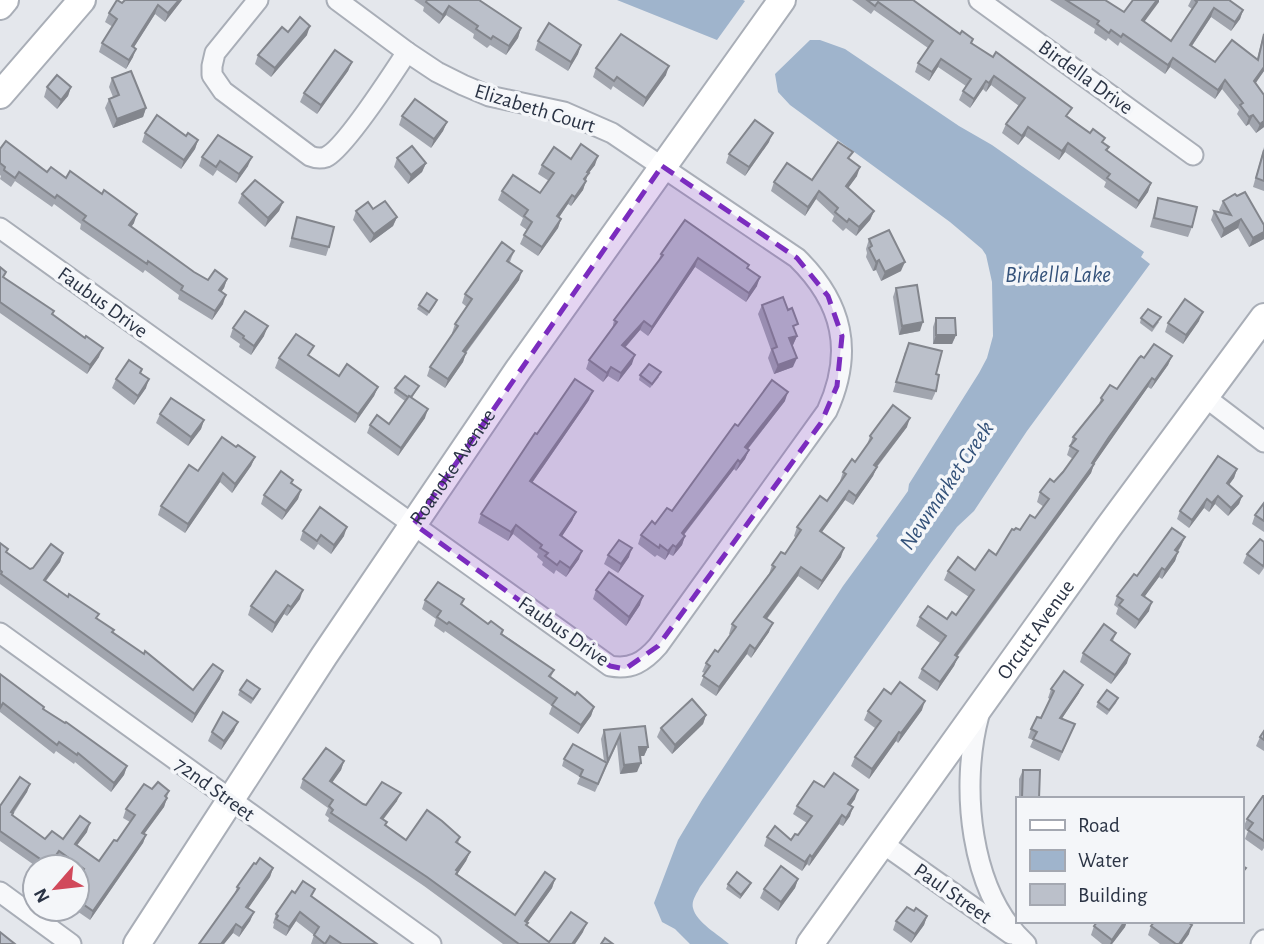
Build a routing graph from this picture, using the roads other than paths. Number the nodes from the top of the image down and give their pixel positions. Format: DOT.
graph roads {
  1 [pos="5,0"];
  2 [pos="82,0"];
  3 [pos="258,0"];
  4 [pos="337,0"];
  5 [pos="782,0"];
  6 [pos="979,0"];
  7 [pos="0,6"];
  8 [pos="407,52"];
  9 [pos="0,95"];
  10 [pos="1193,155"];
  11 [pos="662,166"];
  12 [pos="0,228"];
  13 [pos="1264,317"];
  14 [pos="1205,397"];
  15 [pos="1264,442"];
  16 [pos="414,524"];
  17 [pos="0,633"];
  18 [pos="982,704"];
  19 [pos="231,800"];
  20 [pos="882,843"];
  21 [pos="0,892"];
  22 [pos="1025,943"];
  23 [pos="71,944"];
  24 [pos="137,944"];
  25 [pos="432,944"];
  26 [pos="810,944"];
  1 -- 7 [label="street"];
  2 -- 9 [label="street"];
  3 -- 8 [label="street"];
  4 -- 8 [label="street, Elizabeth Court"];
  5 -- 11 [label="street, Roanoke Avenue"];
  6 -- 10 [label="street, Birdella Drive"];
  8 -- 11 [label="street, Elizabeth Court"];
  11 -- 16 [label="street, Roanoke Avenue"];
  11 -- 16 [label="street, Faubus Drive"];
  12 -- 16 [label="street, Faubus Drive"];
  13 -- 14 [label="street, Orcutt Avenue"];
  14 -- 15 [label="street"];
  14 -- 18 [label="street, Orcutt Avenue"];
  16 -- 19 [label="street, Roanoke Avenue"];
  17 -- 19 [label="street, 72nd Street"];
  18 -- 20 [label="street, Orcutt Avenue"];
  18 -- 22 [label="street, Paul Street"];
  19 -- 24 [label="street, Roanoke Avenue"];
  19 -- 25 [label="street, 72nd Street"];
  20 -- 22 [label="street, Paul Street"];
  20 -- 26 [label="street, Orcutt Avenue"];
  21 -- 23 [label="street"];
}
